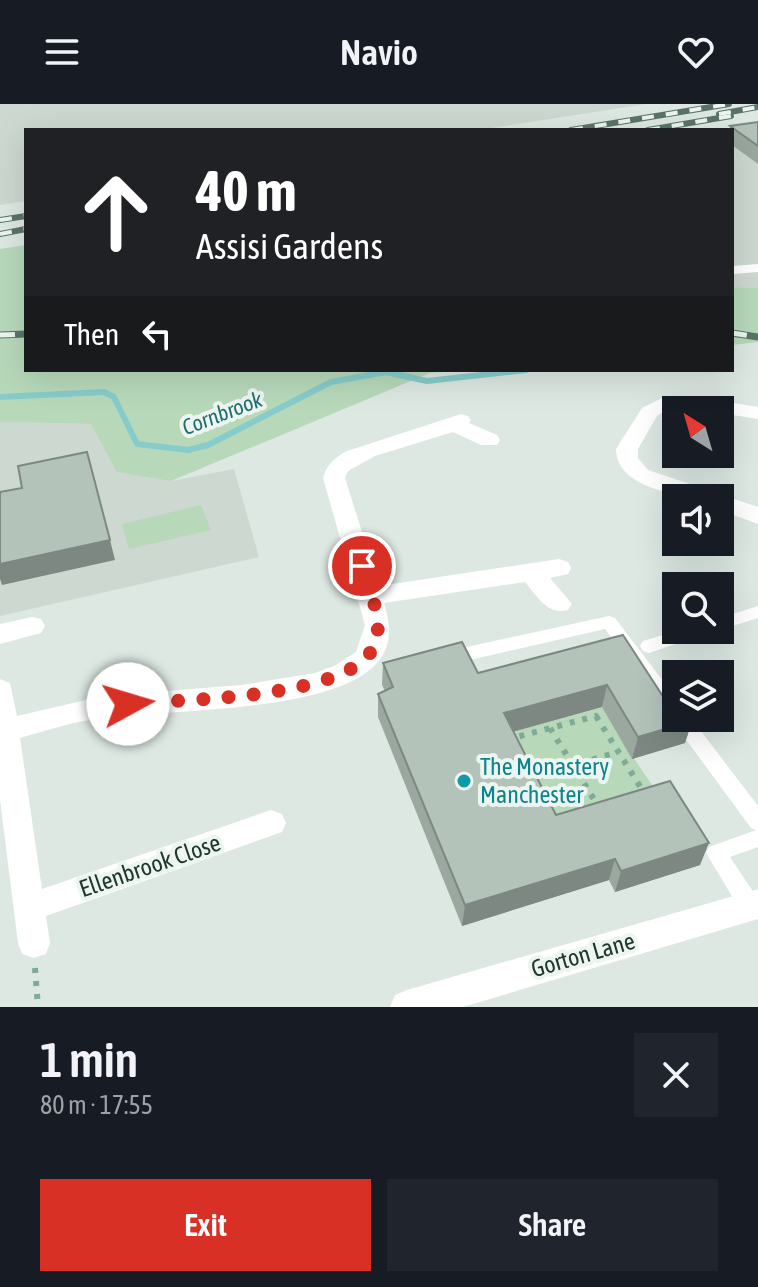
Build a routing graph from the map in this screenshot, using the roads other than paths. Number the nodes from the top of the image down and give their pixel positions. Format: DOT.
graph roads {
  1 [pos="758,268"];
  2 [pos="734,270"];
  3 [pos="758,413"];
  4 [pos="489,440"];
  5 [pos="668,484"];
  6 [pos="734,507"];
  7 [pos="758,516"];
  8 [pos="559,568"];
  9 [pos="531,573"];
  10 [pos="371,596"];
  11 [pos="559,604"];
  12 [pos="758,612"];
  13 [pos="734,620"];
  14 [pos="32,626"];
  15 [pos="0,634"];
  16 [pos="662,642"];
  17 [pos="649,646"];
  18 [pos="446,658"];
  19 [pos="0,690"];
  20 [pos="662,693"];
  21 [pos="7,730"];
  22 [pos="691,732"];
  23 [pos="758,822"];
  24 [pos="271,823"];
  25 [pos="758,838"];
  26 [pos="754,905"];
  27 [pos="29,908"];
  28 [pos="34,943"];
  29 [pos="407,1007"];
  1 -- 2 [label="lane"];
  3 -- 5 [label="street"];
  4 -- 10 [label="street"];
  6 -- 7 [label="street"];
  8 -- 9 [label="street"];
  9 -- 10 [label="street"];
  9 -- 11 [label="street"];
  10 -- 21 [label="street"];
  12 -- 13 [label="lane"];
  14 -- 15 [label="street"];
  16 -- 17 [label="lane"];
  18 -- 20 [label="lane"];
  19 -- 21 [label="street"];
  21 -- 27 [label="street"];
  22 -- 23 [label="lane"];
  24 -- 27 [label="street, Ellenbrook Close"];
  25 -- 26 [label="lane"];
  26 -- 29 [label="street, Gorton Lane"];
  27 -- 28 [label="street"];
}
